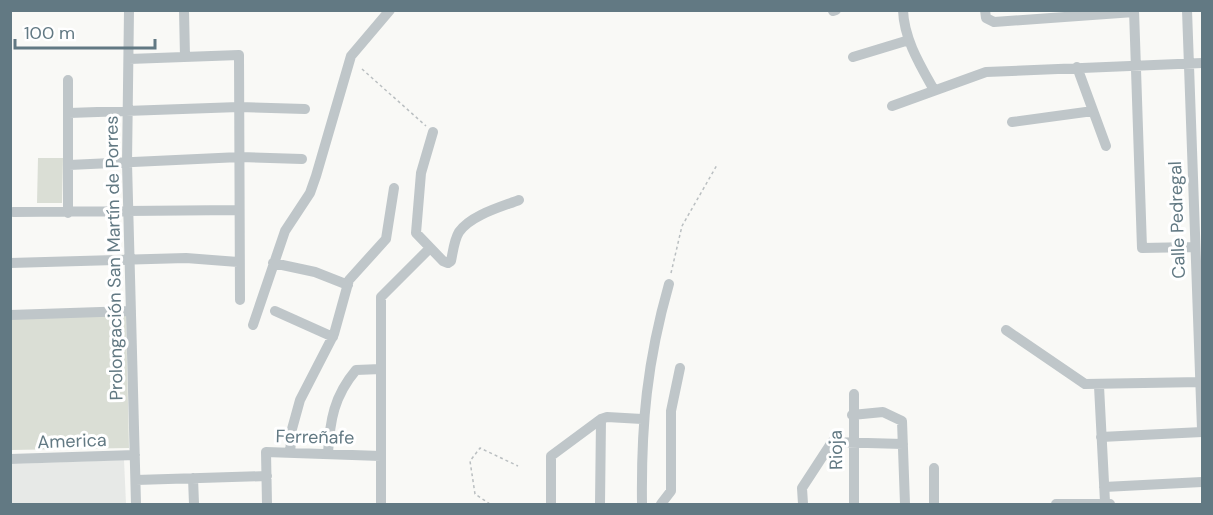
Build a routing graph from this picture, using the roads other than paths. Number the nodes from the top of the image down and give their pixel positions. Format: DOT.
graph roads {
  1 [pos="129,10"];
  2 [pos="184,10"];
  3 [pos="390,10"];
  4 [pos="903,10"];
  5 [pos="985,10"];
  6 [pos="1187,10"];
  7 [pos="1134,11"];
  8 [pos="909,40"];
  9 [pos="186,57"];
  10 [pos="853,57"];
  11 [pos="129,59"];
  12 [pos="1187,63"];
  13 [pos="1203,63"];
  14 [pos="1135,65"];
  15 [pos="1077,67"];
  16 [pos="68,80"];
  17 [pos="934,90"];
  18 [pos="892,106"];
  19 [pos="239,107"];
  20 [pos="305,108"];
  21 [pos="1093,111"];
  22 [pos="69,113"];
  23 [pos="128,113"];
  24 [pos="1012,122"];
  25 [pos="433,132"];
  26 [pos="1106,146"];
  27 [pos="240,157"];
  28 [pos="302,159"];
  29 [pos="127,163"];
  30 [pos="69,165"];
  31 [pos="1197,187"];
  32 [pos="394,188"];
  33 [pos="519,200"];
  34 [pos="239,210"];
  35 [pos="13,212"];
  36 [pos="68,213"];
  37 [pos="129,213"];
  38 [pos="429,249"];
  39 [pos="1197,253"];
  40 [pos="131,261"];
  41 [pos="238,262"];
  42 [pos="10,263"];
  43 [pos="273,263"];
  44 [pos="669,284"];
  45 [pos="348,285"];
  46 [pos="240,300"];
  47 [pos="131,311"];
  48 [pos="275,311"];
  49 [pos="10,315"];
  50 [pos="253,325"];
  51 [pos="1006,330"];
  52 [pos="333,337"];
  53 [pos="680,368"];
  54 [pos="381,369"];
  55 [pos="1202,382"];
  56 [pos="1099,386"];
  57 [pos="854,394"];
  58 [pos="852,415"];
  59 [pos="601,419"];
  60 [pos="642,419"];
  61 [pos="1203,431"];
  62 [pos="1101,437"];
  63 [pos="853,443"];
  64 [pos="903,444"];
  65 [pos="290,453"];
  66 [pos="328,453"];
  67 [pos="135,455"];
  68 [pos="381,456"];
  69 [pos="10,459"];
  70 [pos="934,468"];
  71 [pos="267,476"];
  72 [pos="193,478"];
  73 [pos="136,480"];
  74 [pos="1203,482"];
  75 [pos="1104,487"];
  76 [pos="1108,503"];
  77 [pos="136,504"];
  78 [pos="194,504"];
  79 [pos="267,504"];
  80 [pos="381,504"];
  81 [pos="551,504"];
  82 [pos="600,504"];
  83 [pos="642,504"];
  84 [pos="661,504"];
  85 [pos="803,504"];
  86 [pos="854,504"];
  87 [pos="905,504"];
  88 [pos="934,504"];
  89 [pos="1056,504"];
  1 -- 11 [label="street, Prolongación San Martín de Porres"];
  2 -- 9 [label="street"];
  3 -- 43 [label="street"];
  4 -- 8 [label="street"];
  5 -- 7 [label="street"];
  6 -- 12 [label="street, Calle Pedregal"];
  7 -- 14 [label="street"];
  8 -- 10 [label="street"];
  8 -- 17 [label="street"];
  9 -- 11 [label="street"];
  9 -- 19 [label="street"];
  11 -- 23 [label="street, Prolongación San Martín de Porres"];
  12 -- 13 [label="street"];
  12 -- 14 [label="street"];
  12 -- 31 [label="street, Calle Pedregal"];
  14 -- 15 [label="street"];
  14 -- 39 [label="street"];
  15 -- 17 [label="street"];
  15 -- 21 [label="street"];
  16 -- 22 [label="street"];
  17 -- 18 [label="street"];
  19 -- 20 [label="street"];
  19 -- 23 [label="street"];
  19 -- 27 [label="street"];
  21 -- 24 [label="street"];
  21 -- 26 [label="street"];
  22 -- 23 [label="street"];
  22 -- 30 [label="street"];
  23 -- 29 [label="street, Prolongación San Martín de Porres"];
  25 -- 38 [label="street"];
  27 -- 28 [label="street"];
  27 -- 29 [label="street"];
  27 -- 34 [label="street"];
  29 -- 30 [label="street"];
  29 -- 37 [label="street, Prolongación San Martín de Porres"];
  30 -- 36 [label="street"];
  31 -- 39 [label="street, Calle Pedregal"];
  32 -- 45 [label="street"];
  33 -- 38 [label="street"];
  34 -- 37 [label="street"];
  34 -- 41 [label="street"];
  35 -- 36 [label="street"];
  36 -- 37 [label="street"];
  37 -- 40 [label="street, Prolongación San Martín de Porres"];
  38 -- 54 [label="street"];
  39 -- 55 [label="street, Calle Pedregal"];
  40 -- 41 [label="street"];
  40 -- 42 [label="street"];
  40 -- 47 [label="street, Prolongación San Martín de Porres"];
  41 -- 46 [label="street"];
  43 -- 45 [label="street"];
  43 -- 50 [label="street"];
  44 -- 60 [label="street"];
  45 -- 52 [label="street"];
  47 -- 49 [label="street"];
  47 -- 67 [label="street, Prolongación San Martín de Porres"];
  48 -- 52 [label="street"];
  51 -- 56 [label="street"];
  52 -- 65 [label="street"];
  53 -- 84 [label="street"];
  54 -- 66 [label="street"];
  54 -- 68 [label="street"];
  55 -- 56 [label="street"];
  55 -- 61 [label="street, Calle Pedregal"];
  56 -- 62 [label="street"];
  57 -- 58 [label="street, Rioja"];
  58 -- 63 [label="street, Rioja"];
  58 -- 64 [label="street"];
  59 -- 60 [label="street"];
  59 -- 81 [label="street"];
  59 -- 82 [label="street"];
  60 -- 83 [label="street"];
  61 -- 62 [label="street"];
  62 -- 75 [label="street"];
  63 -- 64 [label="street"];
  63 -- 85 [label="street"];
  63 -- 86 [label="street, Rioja"];
  64 -- 87 [label="street"];
  65 -- 66 [label="street, Ferreñafe"];
  65 -- 71 [label="street, Ferreñafe"];
  66 -- 68 [label="street, Ferreñafe"];
  67 -- 69 [label="street, America"];
  67 -- 73 [label="street, Prolongación San Martín de Porres"];
  68 -- 80 [label="street"];
  70 -- 88 [label="street"];
  71 -- 72 [label="street"];
  71 -- 79 [label="street, Ferreñafe"];
  72 -- 73 [label="street"];
  72 -- 78 [label="street"];
  73 -- 77 [label="street, Prolongación San Martín de Porres"];
  74 -- 75 [label="street"];
  75 -- 76 [label="street"];
  76 -- 89 [label="street"];
}
